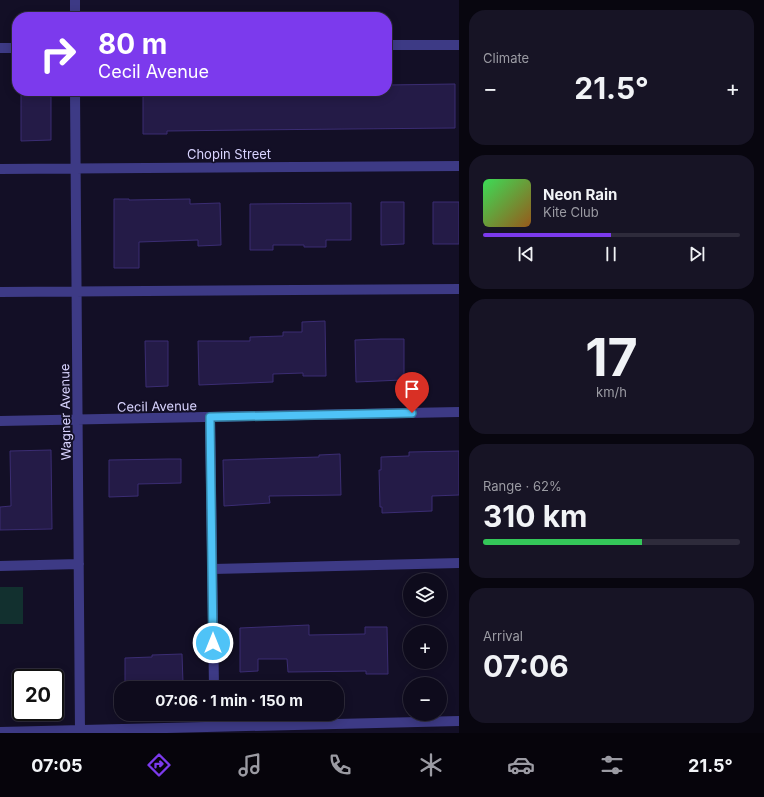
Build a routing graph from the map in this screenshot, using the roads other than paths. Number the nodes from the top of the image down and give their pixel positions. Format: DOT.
graph roads {
  1 [pos="75,0"];
  2 [pos="75,12"];
  3 [pos="459,44"];
  4 [pos="392,45"];
  5 [pos="0,48"];
  6 [pos="12,48"];
  7 [pos="75,96"];
  8 [pos="459,166"];
  9 [pos="0,169"];
  10 [pos="76,169"];
  11 [pos="459,289"];
  12 [pos="0,292"];
  13 [pos="77,292"];
  14 [pos="459,412"];
  15 [pos="210,417"];
  16 [pos="78,420"];
  17 [pos="0,421"];
  18 [pos="459,563"];
  19 [pos="79,564"];
  20 [pos="0,566"];
  21 [pos="213,569"];
  22 [pos="214,681"];
  23 [pos="214,721"];
  24 [pos="459,721"];
  25 [pos="214,727"];
  26 [pos="0,732"];
  27 [pos="80,732"];
  1 -- 2 [label="street"];
  3 -- 4 [label="street"];
  5 -- 6 [label="street"];
  7 -- 10 [label="street, Wagner Avenue"];
  8 -- 10 [label="street, Chopin Street"];
  9 -- 10 [label="street, Chopin Street"];
  10 -- 13 [label="street, Wagner Avenue"];
  11 -- 13 [label="street"];
  12 -- 13 [label="street"];
  13 -- 16 [label="street, Wagner Avenue"];
  14 -- 15 [label="street, Cecil Avenue"];
  15 -- 16 [label="street, Cecil Avenue"];
  15 -- 21 [label="street"];
  16 -- 17 [label="street, Cecil Avenue"];
  16 -- 19 [label="street, Wagner Avenue"];
  18 -- 21 [label="street"];
  19 -- 20 [label="street"];
  19 -- 27 [label="street, Wagner Avenue"];
  21 -- 22 [label="street"];
  23 -- 25 [label="street"];
  24 -- 25 [label="street"];
  25 -- 27 [label="street"];
  26 -- 27 [label="street"];
}
